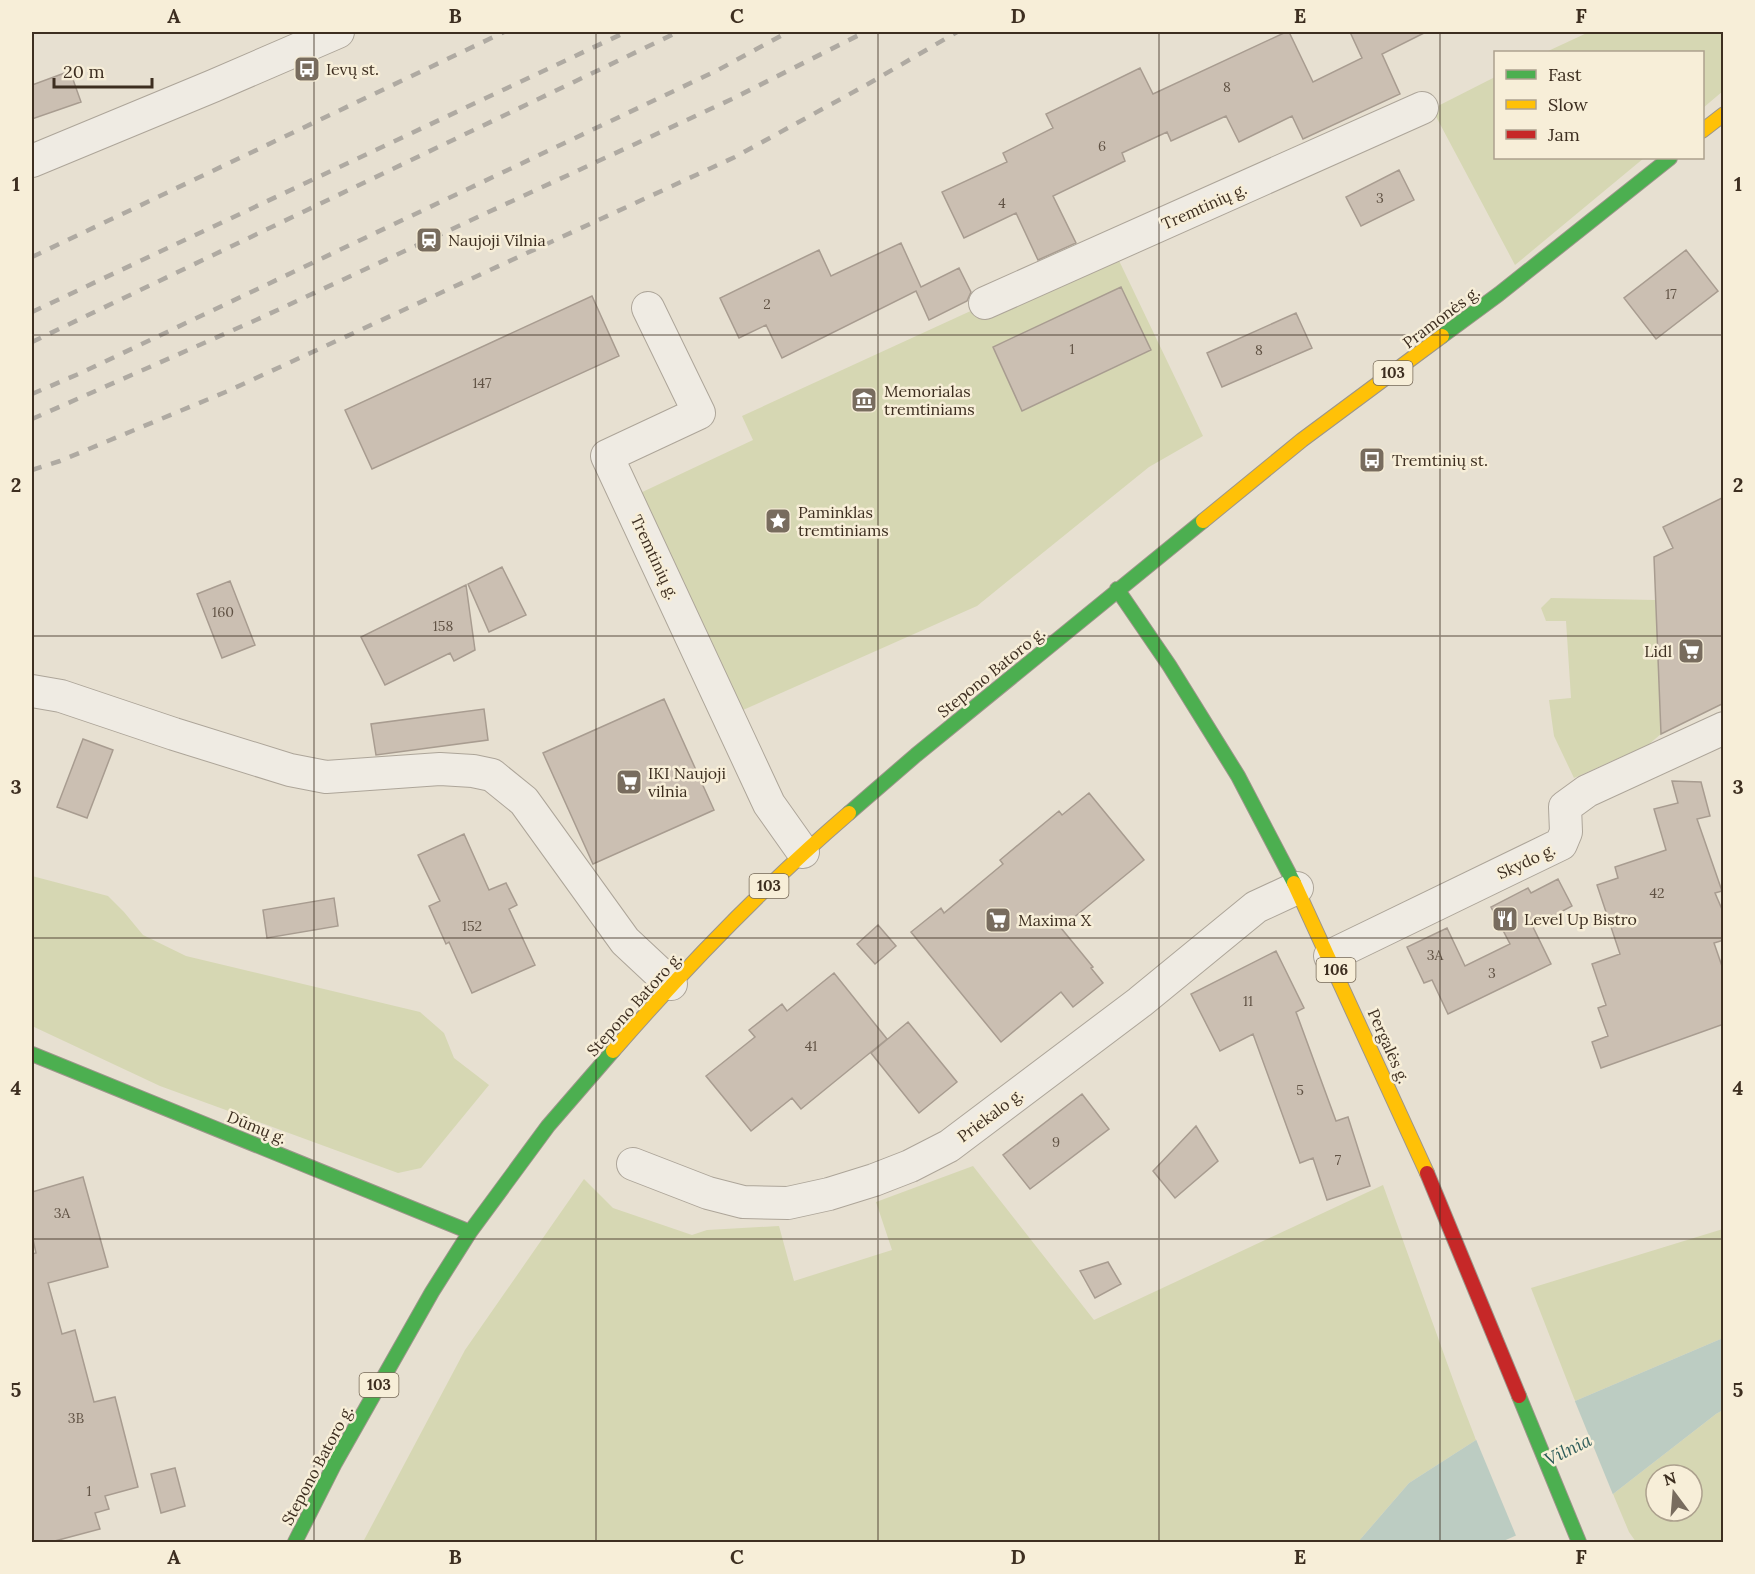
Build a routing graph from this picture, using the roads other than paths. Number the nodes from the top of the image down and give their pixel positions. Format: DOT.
graph roads {
  1 [pos="338,32"];
  2 [pos="1422,108"];
  3 [pos="1724,114"];
  4 [pos="1704,129"];
  5 [pos="1669,159"];
  6 [pos="32,161"];
  7 [pos="986,303"];
  8 [pos="648,308"];
  9 [pos="1117,589"];
  10 [pos="32,691"];
  11 [pos="1724,728"];
  12 [pos="803,852"];
  13 [pos="1297,888"];
  14 [pos="1330,956"];
  15 [pos="671,984"];
  16 [pos="32,1054"];
  17 [pos="633,1164"];
  18 [pos="470,1232"];
  19 [pos="295,1542"];
  20 [pos="1579,1542"];
  1 -- 6 [label="street"];
  2 -- 7 [label="street, Tremtinių g."];
  3 -- 4 [label="main road"];
  5 -- 9 [label="main road, Pramonės g. / 103"];
  8 -- 12 [label="street, Tremtinių g."];
  9 -- 12 [label="main road, Stepono Batoro g. / 103"];
  9 -- 13 [label="main road, Pergalės g. / 106"];
  10 -- 15 [label="street"];
  11 -- 14 [label="street, Skydo g."];
  12 -- 15 [label="main road, Stepono Batoro g. / 103"];
  13 -- 14 [label="main road, Pergalės g. / 106"];
  13 -- 17 [label="street, Priekalo g."];
  14 -- 20 [label="main road, Pergalės g. / 106"];
  15 -- 18 [label="main road, Stepono Batoro g. / 103"];
  16 -- 18 [label="main road, Dūmų g."];
  18 -- 19 [label="main road, Stepono Batoro g. / 103"];
}
